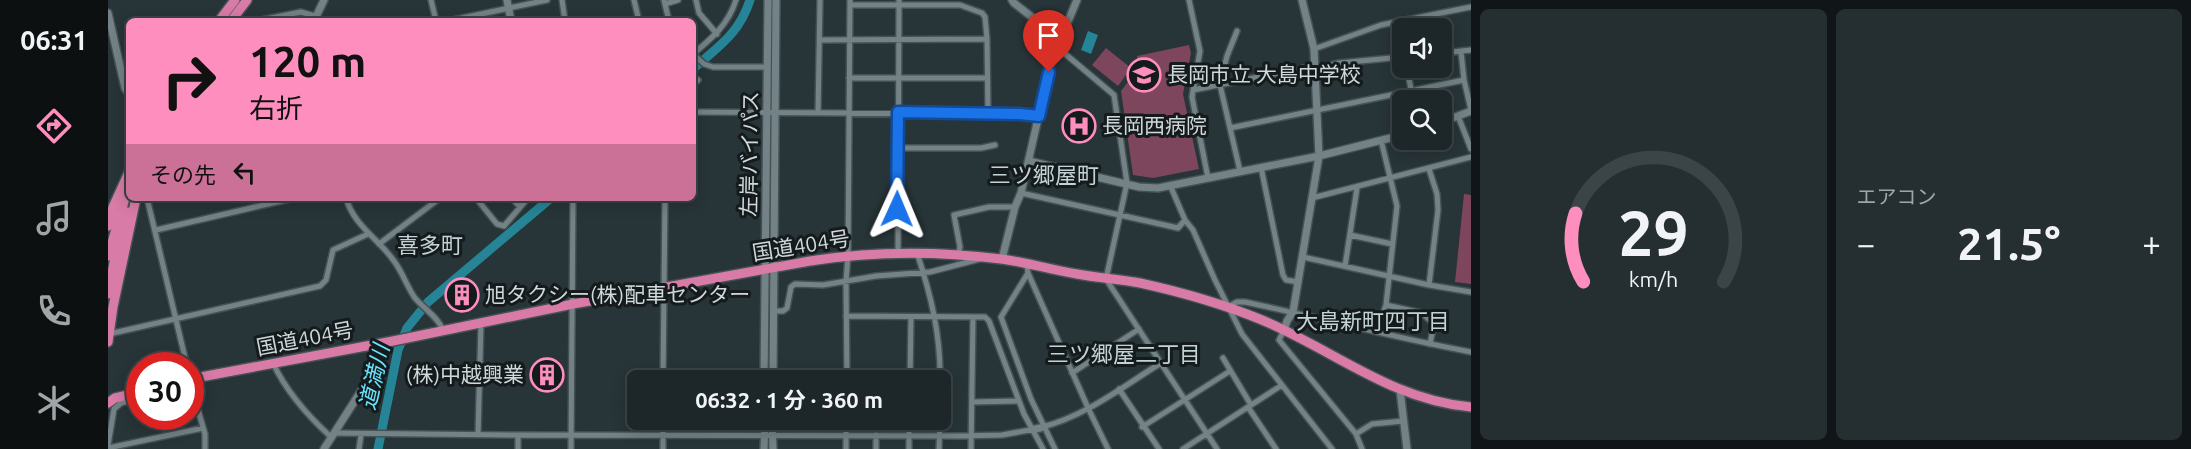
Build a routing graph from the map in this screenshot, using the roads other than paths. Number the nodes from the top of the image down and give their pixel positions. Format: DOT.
graph roads {
  1 [pos="235,0"];
  2 [pos="247,0"];
  3 [pos="324,0"];
  4 [pos="431,0"];
  5 [pos="546,0"];
  6 [pos="562,0"];
  7 [pos="634,0"];
  8 [pos="678,0"];
  9 [pos="696,0"];
  10 [pos="735,0"];
  11 [pos="768,0"];
  12 [pos="776,0"];
  13 [pos="820,0"];
  14 [pos="1012,0"];
  15 [pos="1077,0"];
  16 [pos="1189,0"];
  17 [pos="1303,0"];
  18 [pos="665,2"];
  19 [pos="850,2"];
  20 [pos="899,2"];
  21 [pos="507,4"];
  22 [pos="1471,7"];
  23 [pos="108,13"];
  24 [pos="221,18"];
  25 [pos="233,18"];
  26 [pos="271,18"];
  27 [pos="313,18"];
  28 [pos="315,18"];
  29 [pos="435,18"];
  30 [pos="466,18"];
  31 [pos="565,18"];
  32 [pos="638,18"];
  33 [pos="668,18"];
  34 [pos="1237,31"];
  35 [pos="717,34"];
  36 [pos="900,38"];
  37 [pos="849,39"];
  38 [pos="987,39"];
  39 [pos="820,40"];
  40 [pos="1059,43"];
  41 [pos="1314,49"];
  42 [pos="1471,50"];
  43 [pos="1452,52"];
  44 [pos="1461,52"];
  45 [pos="696,53"];
  46 [pos="696,57"];
  47 [pos="1392,58"];
  48 [pos="767,67"];
  49 [pos="1314,68"];
  50 [pos="849,78"];
  51 [pos="899,78"];
  52 [pos="987,78"];
  53 [pos="1464,80"];
  54 [pos="1220,86"];
  55 [pos="126,90"];
  56 [pos="1193,90"];
  57 [pos="1420,90"];
  58 [pos="1392,96"];
  59 [pos="1471,110"];
  60 [pos="1318,111"];
  61 [pos="696,112"];
  62 [pos="767,112"];
  63 [pos="849,112"];
  64 [pos="898,112"];
  65 [pos="776,113"];
  66 [pos="818,113"];
  67 [pos="988,113"];
  68 [pos="1039,116"];
  69 [pos="1458,116"];
  70 [pos="1452,118"];
  71 [pos="1230,128"];
  72 [pos="1392,137"];
  73 [pos="1381,140"];
  74 [pos="995,145"];
  75 [pos="898,148"];
  76 [pos="1471,149"];
  77 [pos="1319,156"];
  78 [pos="1471,157"];
  79 [pos="1029,161"];
  80 [pos="1261,167"];
  81 [pos="1429,169"];
  82 [pos="1240,171"];
  83 [pos="1208,178"];
  84 [pos="1390,178"];
  85 [pos="126,179"];
  86 [pos="1127,183"];
  87 [pos="1170,185"];
  88 [pos="1357,188"];
  89 [pos="1021,193"];
  90 [pos="126,195"];
  91 [pos="1312,198"];
  92 [pos="134,201"];
  93 [pos="134,201"];
  94 [pos="148,201"];
  95 [pos="281,201"];
  96 [pos="347,201"];
  97 [pos="436,201"];
  98 [pos="479,201"];
  99 [pos="514,201"];
  100 [pos="525,201"];
  101 [pos="573,201"];
  102 [pos="665,201"];
  103 [pos="519,207"];
  104 [pos="1015,207"];
  105 [pos="1119,216"];
  106 [pos="1185,220"];
  107 [pos="108,226"];
  108 [pos="156,230"];
  109 [pos="368,234"];
  110 [pos="1350,235"];
  111 [pos="379,244"];
  112 [pos="1392,244"];
  113 [pos="898,253"];
  114 [pos="917,253"];
  115 [pos="958,255"];
  116 [pos="108,256"];
  117 [pos="848,256"];
  118 [pos="1303,257"];
  119 [pos="984,258"];
  120 [pos="1002,259"];
  121 [pos="1345,266"];
  122 [pos="770,269"];
  123 [pos="1028,269"];
  124 [pos="924,273"];
  125 [pos="1389,275"];
  126 [pos="1106,279"];
  127 [pos="846,281"];
  128 [pos="1299,282"];
  129 [pos="1430,285"];
  130 [pos="664,286"];
  131 [pos="1471,292"];
  132 [pos="108,294"];
  133 [pos="573,304"];
  134 [pos="1386,304"];
  135 [pos="1228,307"];
  136 [pos="775,310"];
  137 [pos="1293,312"];
  138 [pos="846,316"];
  139 [pos="911,317"];
  140 [pos="935,317"];
  141 [pos="176,318"];
  142 [pos="973,318"];
  143 [pos="481,323"];
  144 [pos="1139,329"];
  145 [pos="443,330"];
  146 [pos="1284,330"];
  147 [pos="1377,331"];
  148 [pos="109,338"];
  149 [pos="390,341"];
  150 [pos="1430,345"];
  151 [pos="184,352"];
  152 [pos="1471,352"];
  153 [pos="1223,358"];
  154 [pos="273,363"];
  155 [pos="1161,363"];
  156 [pos="663,370"];
  157 [pos="765,370"];
  158 [pos="773,370"];
  159 [pos="847,370"];
  160 [pos="910,370"];
  161 [pos="940,370"];
  162 [pos="1230,371"];
  163 [pos="1072,373"];
  164 [pos="204,378"];
  165 [pos="1282,385"];
  166 [pos="1119,389"];
  167 [pos="1400,390"];
  168 [pos="126,393"];
  169 [pos="108,395"];
  170 [pos="126,395"];
  171 [pos="1185,400"];
  172 [pos="1019,401"];
  173 [pos="126,402"];
  174 [pos="972,402"];
  175 [pos="108,403"];
  176 [pos="1250,406"];
  177 [pos="1471,407"];
  178 [pos="1089,410"];
  179 [pos="1403,421"];
  180 [pos="1142,427"];
  181 [pos="1038,429"];
  182 [pos="192,430"];
  183 [pos="203,430"];
  184 [pos="663,430"];
  185 [pos="765,430"];
  186 [pos="773,430"];
  187 [pos="846,430"];
  188 [pos="909,430"];
  189 [pos="940,430"];
  190 [pos="478,434"];
  191 [pos="1207,434"];
  192 [pos="1356,434"];
  193 [pos="333,435"];
  194 [pos="361,435"];
  195 [pos="518,435"];
  196 [pos="572,435"];
  197 [pos="663,435"];
  198 [pos="765,435"];
  199 [pos="846,435"];
  200 [pos="876,435"];
  201 [pos="909,435"];
  202 [pos="940,435"];
  203 [pos="972,435"];
  204 [pos="773,436"];
  205 [pos="108,446"];
  206 [pos="205,449"];
  207 [pos="324,449"];
  208 [pos="359,449"];
  209 [pos="518,449"];
  210 [pos="571,449"];
  211 [pos="663,449"];
  212 [pos="764,449"];
  213 [pos="773,449"];
  214 [pos="846,449"];
  215 [pos="876,449"];
  216 [pos="909,449"];
  217 [pos="939,449"];
  218 [pos="971,449"];
  219 [pos="1043,449"];
  220 [pos="1055,449"];
  221 [pos="1108,449"];
  222 [pos="1158,449"];
  223 [pos="1183,449"];
  224 [pos="1217,449"];
  225 [pos="1276,449"];
  226 [pos="1332,449"];
  227 [pos="1362,449"];
  228 [pos="1407,449"];
  1 -- 24 [label="highway"];
  2 -- 25 [label="highway"];
  3 -- 28 [label="street"];
  4 -- 29 [label="street"];
  5 -- 21 [label="street"];
  6 -- 31 [label="street"];
  7 -- 32 [label="street"];
  8 -- 18 [label="street"];
  9 -- 35 [label="street"];
  10 -- 35 [label="street"];
  11 -- 48 [label="street, 左岸バイパス"];
  12 -- 65 [label="street, 左岸バイパス"];
  13 -- 39 [label="street"];
  14 -- 40 [label="street"];
  15 -- 40 [label="street"];
  16 -- 56 [label="street"];
  17 -- 41 [label="street"];
  18 -- 33 [label="street"];
  19 -- 20 [label="street"];
  19 -- 37 [label="street"];
  20 -- 36 [label="street"];
  20 -- 38 [label="street"];
  21 -- 30 [label="street"];
  22 -- 41 [label="street"];
  23 -- 55 [label="street"];
  26 -- 27 [label="street"];
  34 -- 54 [label="street"];
  35 -- 45 [label="street"];
  36 -- 37 [label="street"];
  36 -- 38 [label="street"];
  36 -- 51 [label="street"];
  37 -- 39 [label="street"];
  37 -- 50 [label="street"];
  38 -- 52 [label="street"];
  39 -- 66 [label="street"];
  40 -- 68 [label="street"];
  40 -- 86 [label="street"];
  41 -- 49 [label="street"];
  42 -- 44 [label="street"];
  43 -- 44 [label="street"];
  44 -- 53 [label="street"];
  46 -- 48 [label="street"];
  47 -- 49 [label="street"];
  48 -- 62 [label="street, 左岸バイパス"];
  49 -- 54 [label="street"];
  49 -- 60 [label="street"];
  50 -- 51 [label="street"];
  50 -- 63 [label="street"];
  51 -- 52 [label="street"];
  51 -- 64 [label="street"];
  52 -- 67 [label="street"];
  53 -- 57 [label="street"];
  53 -- 59 [label="street"];
  54 -- 56 [label="street"];
  54 -- 71 [label="street"];
  56 -- 83 [label="street"];
  58 -- 60 [label="street"];
  59 -- 69 [label="street"];
  60 -- 71 [label="street"];
  60 -- 77 [label="street"];
  61 -- 62 [label="street"];
  62 -- 65 [label="street"];
  62 -- 122 [label="street, 左岸バイパス"];
  63 -- 64 [label="street"];
  63 -- 66 [label="street"];
  63 -- 117 [label="street"];
  64 -- 67 [label="street"];
  64 -- 75 [label="street"];
  65 -- 66 [label="street"];
  65 -- 122 [label="street, 左岸バイパス"];
  67 -- 68 [label="street"];
  68 -- 79 [label="street"];
  69 -- 70 [label="street"];
  69 -- 76 [label="street"];
  71 -- 82 [label="street"];
  72 -- 73 [label="street"];
  73 -- 77 [label="street"];
  73 -- 84 [label="street"];
  74 -- 75 [label="street"];
  75 -- 113 [label="street"];
  77 -- 80 [label="street"];
  77 -- 91 [label="street"];
  78 -- 81 [label="street"];
  79 -- 86 [label="street"];
  79 -- 89 [label="street"];
  80 -- 82 [label="street"];
  80 -- 128 [label="street"];
  81 -- 84 [label="street"];
  81 -- 129 [label="street"];
  82 -- 83 [label="street"];
  83 -- 87 [label="street"];
  84 -- 88 [label="street"];
  84 -- 112 [label="street"];
  85 -- 107 [label="highway"];
  86 -- 87 [label="street"];
  86 -- 105 [label="street"];
  87 -- 106 [label="street"];
  88 -- 91 [label="street"];
  88 -- 110 [label="street"];
  89 -- 104 [label="street"];
  89 -- 105 [label="street"];
  90 -- 116 [label="highway"];
  91 -- 118 [label="street"];
  92 -- 132 [label="highway"];
  93 -- 148 [label="highway"];
  94 -- 108 [label="street"];
  95 -- 108 [label="street"];
  96 -- 109 [label="street"];
  97 -- 111 [label="street"];
  98 -- 103 [label="street"];
  99 -- 103 [label="street"];
  100 -- 103 [label="street"];
  101 -- 133 [label="street"];
  102 -- 130 [label="street"];
  104 -- 115 [label="street"];
  104 -- 120 [label="street"];
  105 -- 106 [label="street"];
  105 -- 126 [label="street"];
  106 -- 135 [label="street"];
  108 -- 141 [label="street"];
  109 -- 111 [label="street"];
  109 -- 141 [label="street"];
  110 -- 112 [label="street"];
  110 -- 121 [label="street"];
  111 -- 145 [label="street"];
  112 -- 125 [label="street"];
  113 -- 114 [label="highway, 国道404号"];
  113 -- 117 [label="highway, 国道404号"];
  114 -- 115 [label="highway, 国道404号"];
  114 -- 124 [label="street"];
  115 -- 119 [label="highway, 国道404号"];
  117 -- 122 [label="highway, 国道404号"];
  117 -- 127 [label="street"];
  118 -- 121 [label="street"];
  118 -- 128 [label="street"];
  119 -- 120 [label="highway, 国道404号"];
  119 -- 124 [label="street"];
  120 -- 123 [label="highway, 国道404号"];
  121 -- 125 [label="street"];
  122 -- 130 [label="highway, 国道404号"];
  122 -- 136 [label="street, 左岸バイパス"];
  122 -- 157 [label="street, 左岸バイパス"];
  123 -- 126 [label="highway, 国道404号"];
  123 -- 163 [label="street"];
  123 -- 181 [label="street"];
  124 -- 127 [label="street"];
  124 -- 140 [label="street"];
  125 -- 129 [label="street"];
  125 -- 134 [label="street"];
  126 -- 135 [label="highway, 国道404号"];
  126 -- 144 [label="street"];
  127 -- 136 [label="street"];
  127 -- 138 [label="street"];
  128 -- 137 [label="street"];
  129 -- 131 [label="street"];
  130 -- 133 [label="highway, 国道404号"];
  130 -- 156 [label="street"];
  133 -- 143 [label="highway, 国道404号"];
  133 -- 196 [label="street"];
  134 -- 147 [label="street"];
  134 -- 150 [label="street"];
  135 -- 137 [label="street"];
  135 -- 146 [label="highway, 国道404号"];
  135 -- 165 [label="street"];
  136 -- 158 [label="street, 左岸バイパス"];
  137 -- 146 [label="street"];
  137 -- 147 [label="street"];
  138 -- 139 [label="street"];
  138 -- 159 [label="street"];
  139 -- 140 [label="street"];
  139 -- 160 [label="street"];
  140 -- 142 [label="street"];
  140 -- 161 [label="street"];
  141 -- 148 [label="street"];
  141 -- 151 [label="street"];
  142 -- 172 [label="street"];
  142 -- 174 [label="street"];
  143 -- 145 [label="highway, 国道404号"];
  143 -- 190 [label="street"];
  144 -- 155 [label="street"];
  144 -- 163 [label="street"];
  145 -- 149 [label="highway, 国道404号"];
  146 -- 167 [label="highway, 国道404号"];
  146 -- 192 [label="street"];
  147 -- 150 [label="street"];
  149 -- 154 [label="highway, 国道404号"];
  149 -- 193 [label="street"];
  150 -- 152 [label="street"];
  153 -- 162 [label="street"];
  154 -- 164 [label="highway, 国道404号"];
  154 -- 193 [label="street"];
  155 -- 166 [label="street"];
  155 -- 171 [label="street"];
  162 -- 171 [label="street"];
  162 -- 176 [label="street"];
  163 -- 178 [label="street"];
  165 -- 176 [label="street"];
  165 -- 226 [label="street"];
  166 -- 178 [label="street"];
  166 -- 180 [label="street"];
  167 -- 177 [label="highway, 国道404号"];
  167 -- 179 [label="street"];
  168 -- 169 [label="highway"];
  170 -- 175 [label="highway"];
  171 -- 180 [label="street"];
  171 -- 191 [label="street"];
  172 -- 174 [label="street"];
  172 -- 181 [label="street"];
  173 -- 205 [label="street"];
  174 -- 203 [label="street"];
  176 -- 191 [label="street"];
  176 -- 225 [label="street"];
  178 -- 181 [label="street"];
  178 -- 221 [label="street"];
  179 -- 192 [label="street"];
  179 -- 228 [label="street"];
  180 -- 222 [label="street"];
  181 -- 203 [label="street"];
  181 -- 219 [label="street"];
  181 -- 220 [label="street"];
  182 -- 205 [label="street"];
  183 -- 206 [label="street"];
  184 -- 197 [label="street"];
  185 -- 198 [label="street"];
  186 -- 204 [label="street"];
  187 -- 199 [label="street"];
  188 -- 201 [label="street"];
  189 -- 202 [label="street"];
  190 -- 194 [label="street"];
  190 -- 195 [label="street"];
  191 -- 223 [label="street"];
  191 -- 224 [label="street"];
  192 -- 227 [label="street"];
  193 -- 194 [label="street"];
  193 -- 207 [label="street"];
  194 -- 208 [label="street"];
  195 -- 196 [label="street"];
  195 -- 209 [label="street"];
  196 -- 197 [label="street"];
  196 -- 210 [label="street"];
  197 -- 198 [label="street"];
  197 -- 211 [label="street"];
  198 -- 204 [label="street"];
  198 -- 212 [label="street"];
  199 -- 200 [label="street"];
  199 -- 204 [label="street"];
  199 -- 214 [label="street"];
  200 -- 201 [label="street"];
  200 -- 215 [label="street"];
  201 -- 202 [label="street"];
  201 -- 216 [label="street"];
  202 -- 203 [label="street"];
  202 -- 217 [label="street"];
  203 -- 218 [label="street"];
  204 -- 213 [label="street"];
}
